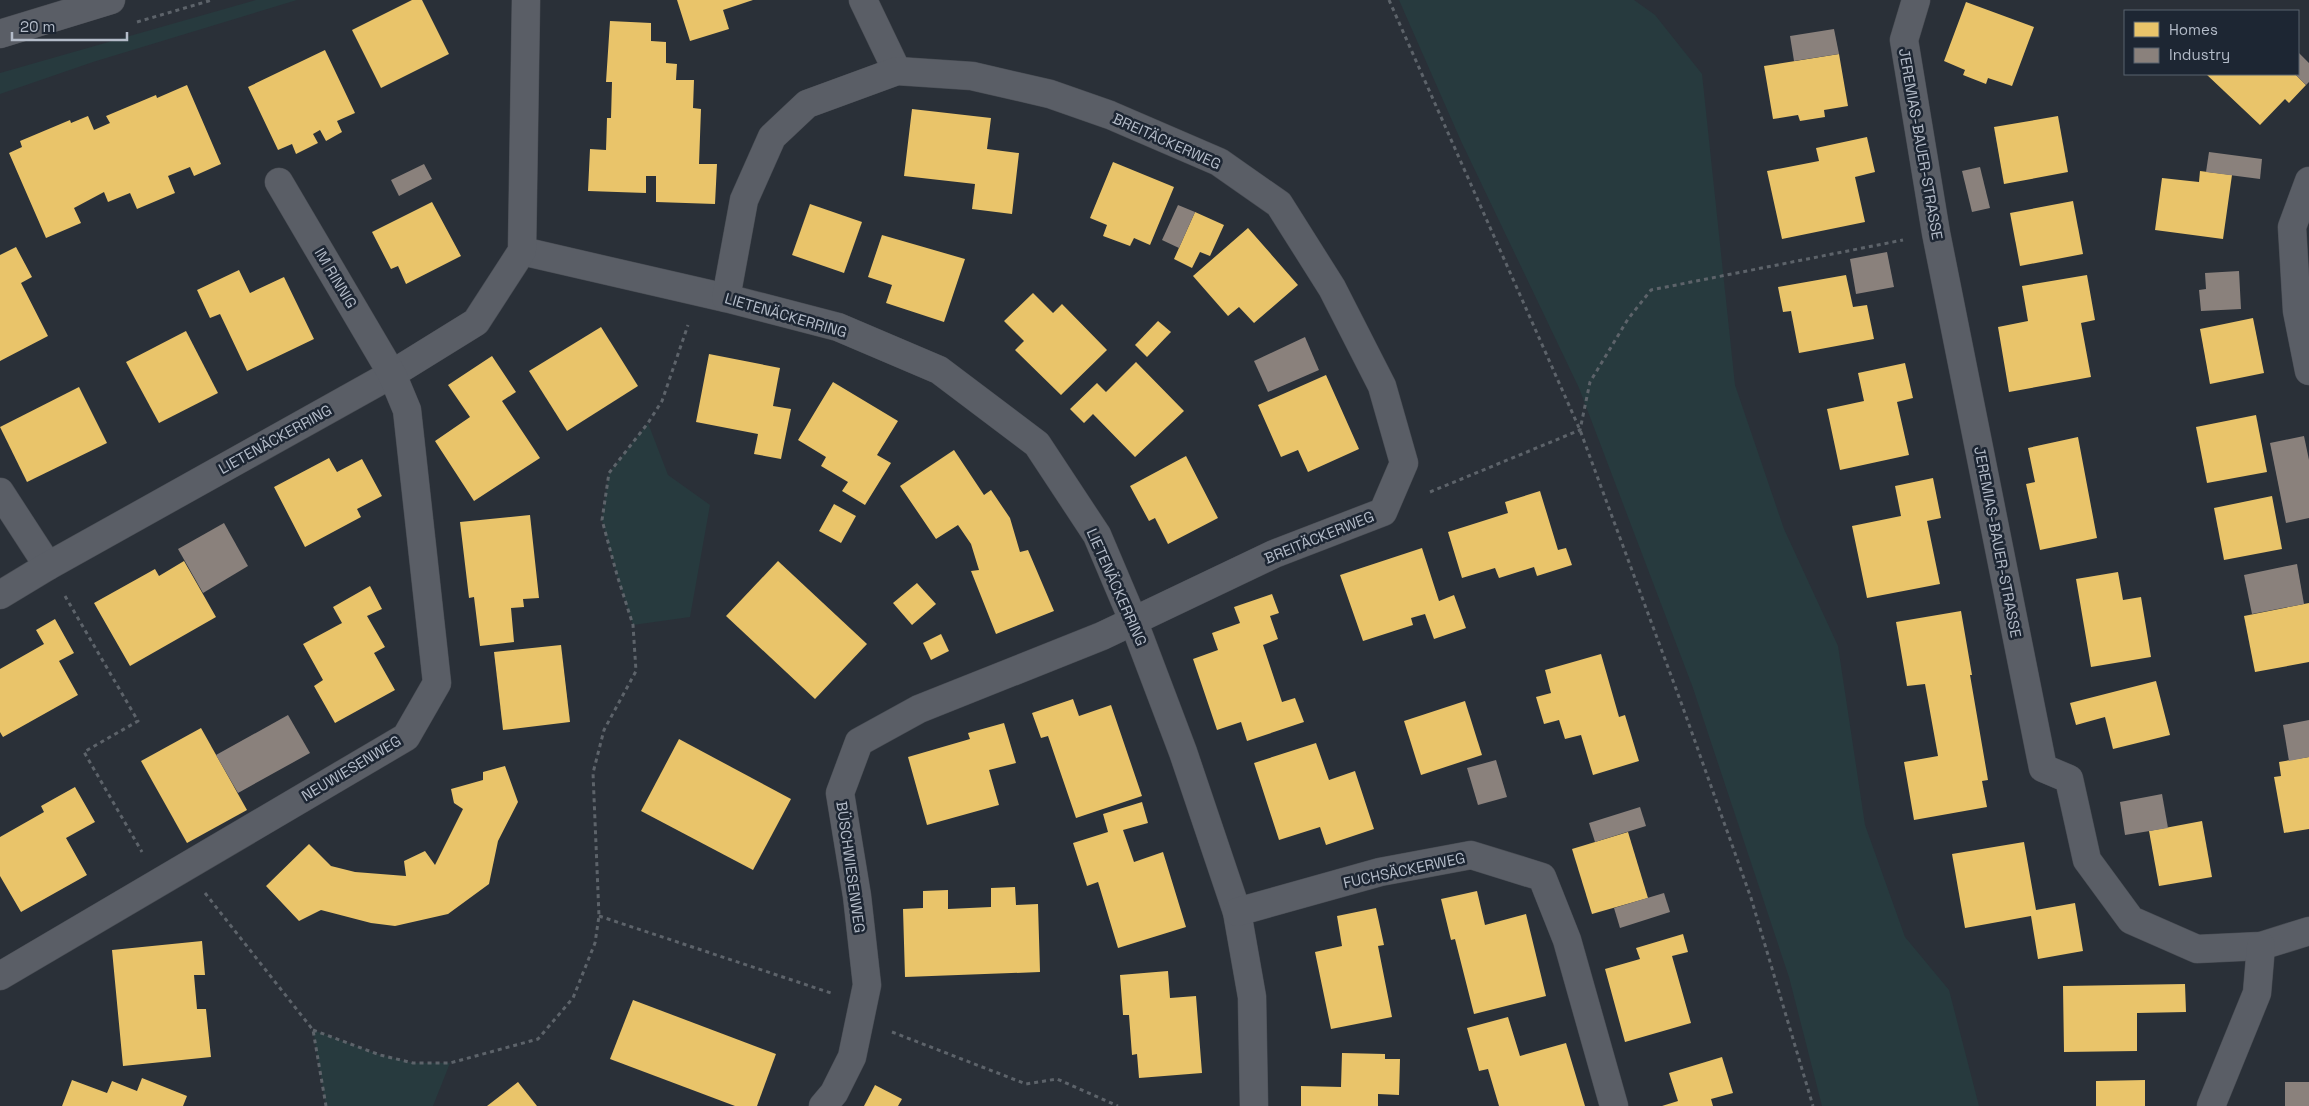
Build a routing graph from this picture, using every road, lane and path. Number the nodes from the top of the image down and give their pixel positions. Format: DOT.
graph roads {
  1 [pos="111,0"];
  2 [pos="526,0"];
  3 [pos="863,0"];
  4 [pos="1389,0"];
  5 [pos="1916,0"];
  6 [pos="0,34"];
  7 [pos="897,71"];
  8 [pos="2309,180"];
  9 [pos="279,182"];
  10 [pos="1936,233"];
  11 [pos="522,251"];
  12 [pos="699,291"];
  13 [pos="726,298"];
  14 [pos="2309,371"];
  15 [pos="392,374"];
  16 [pos="1580,430"];
  17 [pos="0,492"];
  18 [pos="1383,512"];
  19 [pos="48,566"];
  20 [pos="0,595"];
  21 [pos="1133,620"];
  22 [pos="184,866"];
  23 [pos="159,881"];
  24 [pos="1237,912"];
  25 [pos="599,916"];
  26 [pos="2309,931"];
  27 [pos="2261,946"];
  28 [pos="0,976"];
  29 [pos="861,1011"];
  30 [pos="314,1030"];
  31 [pos="326,1106"];
  32 [pos="823,1106"];
  33 [pos="1118,1106"];
  34 [pos="1254,1106"];
  35 [pos="1614,1106"];
  36 [pos="1813,1106"];
  37 [pos="2212,1106"];
  1 -- 6 [label="street"];
  2 -- 11 [label="street"];
  3 -- 7 [label="street"];
  4 -- 16 [label="path"];
  5 -- 10 [label="street, JEREMIAS-BAUER-STRASSE"];
  7 -- 13 [label="street, BREITÄCKERWEG"];
  7 -- 18 [label="street, BREITÄCKERWEG"];
  8 -- 14 [label="street"];
  9 -- 15 [label="street, IM RINNIG"];
  10 -- 16 [label="path"];
  10 -- 27 [label="street, JEREMIAS-BAUER-STRASSE"];
  11 -- 12 [label="street, LIETENÄCKERRING"];
  11 -- 15 [label="street, LIETENÄCKERRING"];
  12 -- 13 [label="street, LIETENÄCKERRING"];
  12 -- 25 [label="path"];
  13 -- 21 [label="street, LIETENÄCKERRING"];
  15 -- 19 [label="street, LIETENÄCKERRING"];
  15 -- 22 [label="street, NEUWIESENWEG"];
  16 -- 18 [label="path"];
  16 -- 36 [label="path"];
  17 -- 19 [label="street"];
  18 -- 21 [label="street, BREITÄCKERWEG"];
  19 -- 20 [label="street, LIETENÄCKERRING"];
  19 -- 23 [label="path"];
  21 -- 24 [label="street, LIETENÄCKERRING"];
  21 -- 29 [label="street, BÜSCHWIESENWEG"];
  22 -- 23 [label="street, NEUWIESENWEG"];
  22 -- 30 [label="path"];
  23 -- 28 [label="street, NEUWIESENWEG"];
  24 -- 34 [label="street, LIETENÄCKERRING"];
  24 -- 35 [label="street, FUCHSÄCKERWEG"];
  25 -- 29 [label="path"];
  25 -- 30 [label="path"];
  26 -- 27 [label="street, JEREMIAS-BAUER-STRASSE"];
  27 -- 37 [label="street"];
  29 -- 32 [label="street, BÜSCHWIESENWEG"];
  29 -- 33 [label="path"];
  30 -- 31 [label="path"];
}
